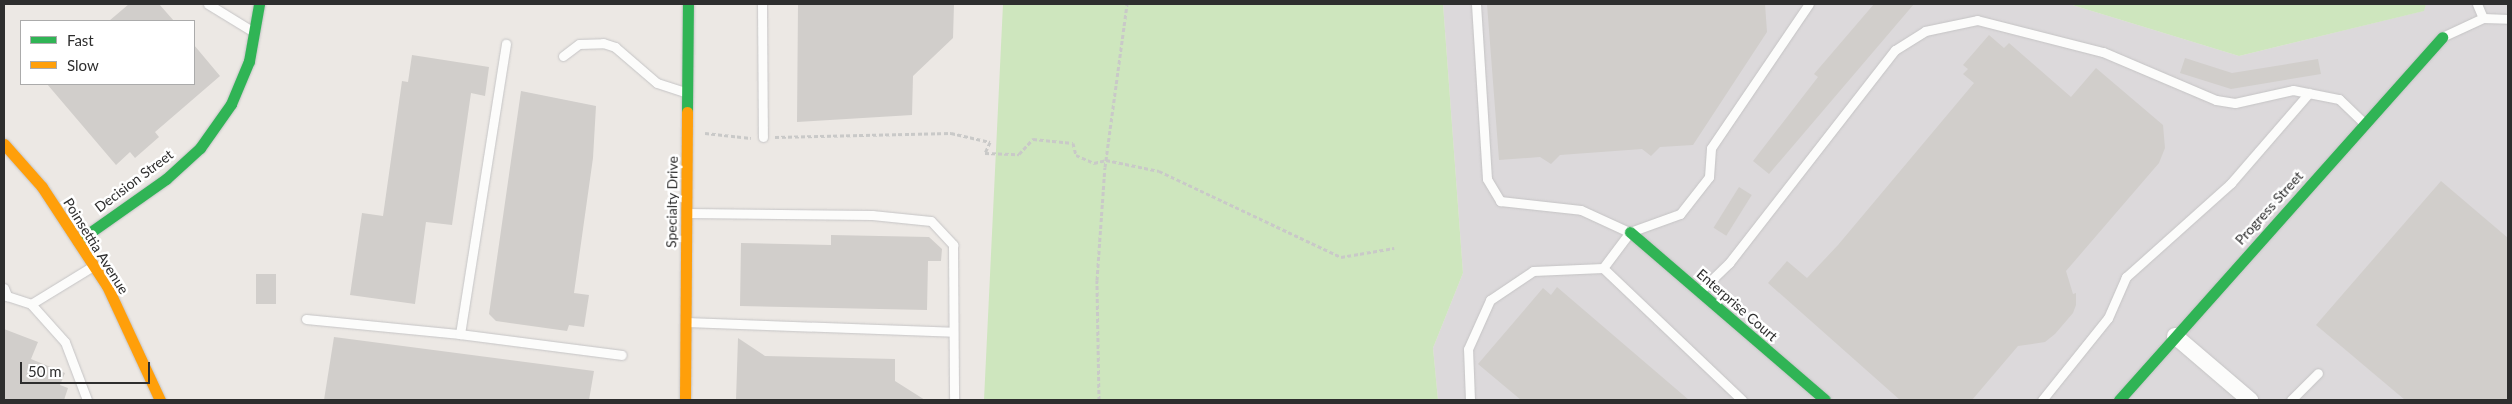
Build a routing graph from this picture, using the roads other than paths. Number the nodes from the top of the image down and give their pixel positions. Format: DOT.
graph roads {
  1 [pos="208,4"];
  2 [pos="259,4"];
  3 [pos="688,4"];
  4 [pos="762,4"];
  5 [pos="1476,4"];
  6 [pos="1809,4"];
  7 [pos="2477,4"];
  8 [pos="2483,18"];
  9 [pos="2508,19"];
  10 [pos="254,32"];
  11 [pos="2442,37"];
  12 [pos="506,44"];
  13 [pos="563,56"];
  14 [pos="688,93"];
  15 [pos="2309,93"];
  16 [pos="2364,123"];
  17 [pos="763,138"];
  18 [pos="4,144"];
  19 [pos="686,214"];
  20 [pos="1630,232"];
  21 [pos="78,241"];
  22 [pos="94,266"];
  23 [pos="1603,268"];
  24 [pos="1699,292"];
  25 [pos="5,293"];
  26 [pos="31,304"];
  27 [pos="306,319"];
  28 [pos="685,322"];
  29 [pos="953,332"];
  30 [pos="460,334"];
  31 [pos="2175,336"];
  32 [pos="622,355"];
  33 [pos="2318,373"];
  34 [pos="87,400"];
  35 [pos="160,400"];
  36 [pos="685,400"];
  37 [pos="954,400"];
  38 [pos="1470,400"];
  39 [pos="1742,400"];
  40 [pos="1826,400"];
  41 [pos="2042,400"];
  42 [pos="2119,400"];
  43 [pos="2250,400"];
  44 [pos="2291,400"];
  1 -- 10 [label="lane"];
  2 -- 10 [label="street, Decision Street"];
  3 -- 14 [label="street, Specialty Drive"];
  4 -- 17 [label="lane"];
  5 -- 20 [label="lane"];
  6 -- 20 [label="lane"];
  7 -- 8 [label="lane"];
  8 -- 9 [label="lane"];
  8 -- 11 [label="lane"];
  10 -- 21 [label="street, Decision Street"];
  11 -- 16 [label="street, Progress Street"];
  12 -- 30 [label="lane"];
  13 -- 14 [label="lane"];
  14 -- 19 [label="street, Specialty Drive"];
  15 -- 16 [label="lane"];
  15 -- 24 [label="lane"];
  15 -- 41 [label="lane"];
  16 -- 31 [label="street, Progress Street"];
  18 -- 21 [label="street, Poinsettia Avenue"];
  19 -- 28 [label="street, Specialty Drive"];
  19 -- 29 [label="lane"];
  20 -- 23 [label="lane"];
  20 -- 24 [label="street, Enterprise Court"];
  21 -- 22 [label="street, Poinsettia Avenue"];
  22 -- 26 [label="lane"];
  22 -- 35 [label="street, Poinsettia Avenue"];
  23 -- 38 [label="lane"];
  23 -- 39 [label="lane"];
  24 -- 40 [label="street, Enterprise Court"];
  25 -- 26 [label="lane"];
  26 -- 34 [label="lane"];
  27 -- 30 [label="lane"];
  28 -- 29 [label="lane"];
  28 -- 36 [label="street, Specialty Drive"];
  29 -- 37 [label="lane"];
  30 -- 32 [label="lane"];
  31 -- 42 [label="street, Progress Street"];
  31 -- 43 [label="street"];
  33 -- 44 [label="lane"];
}
